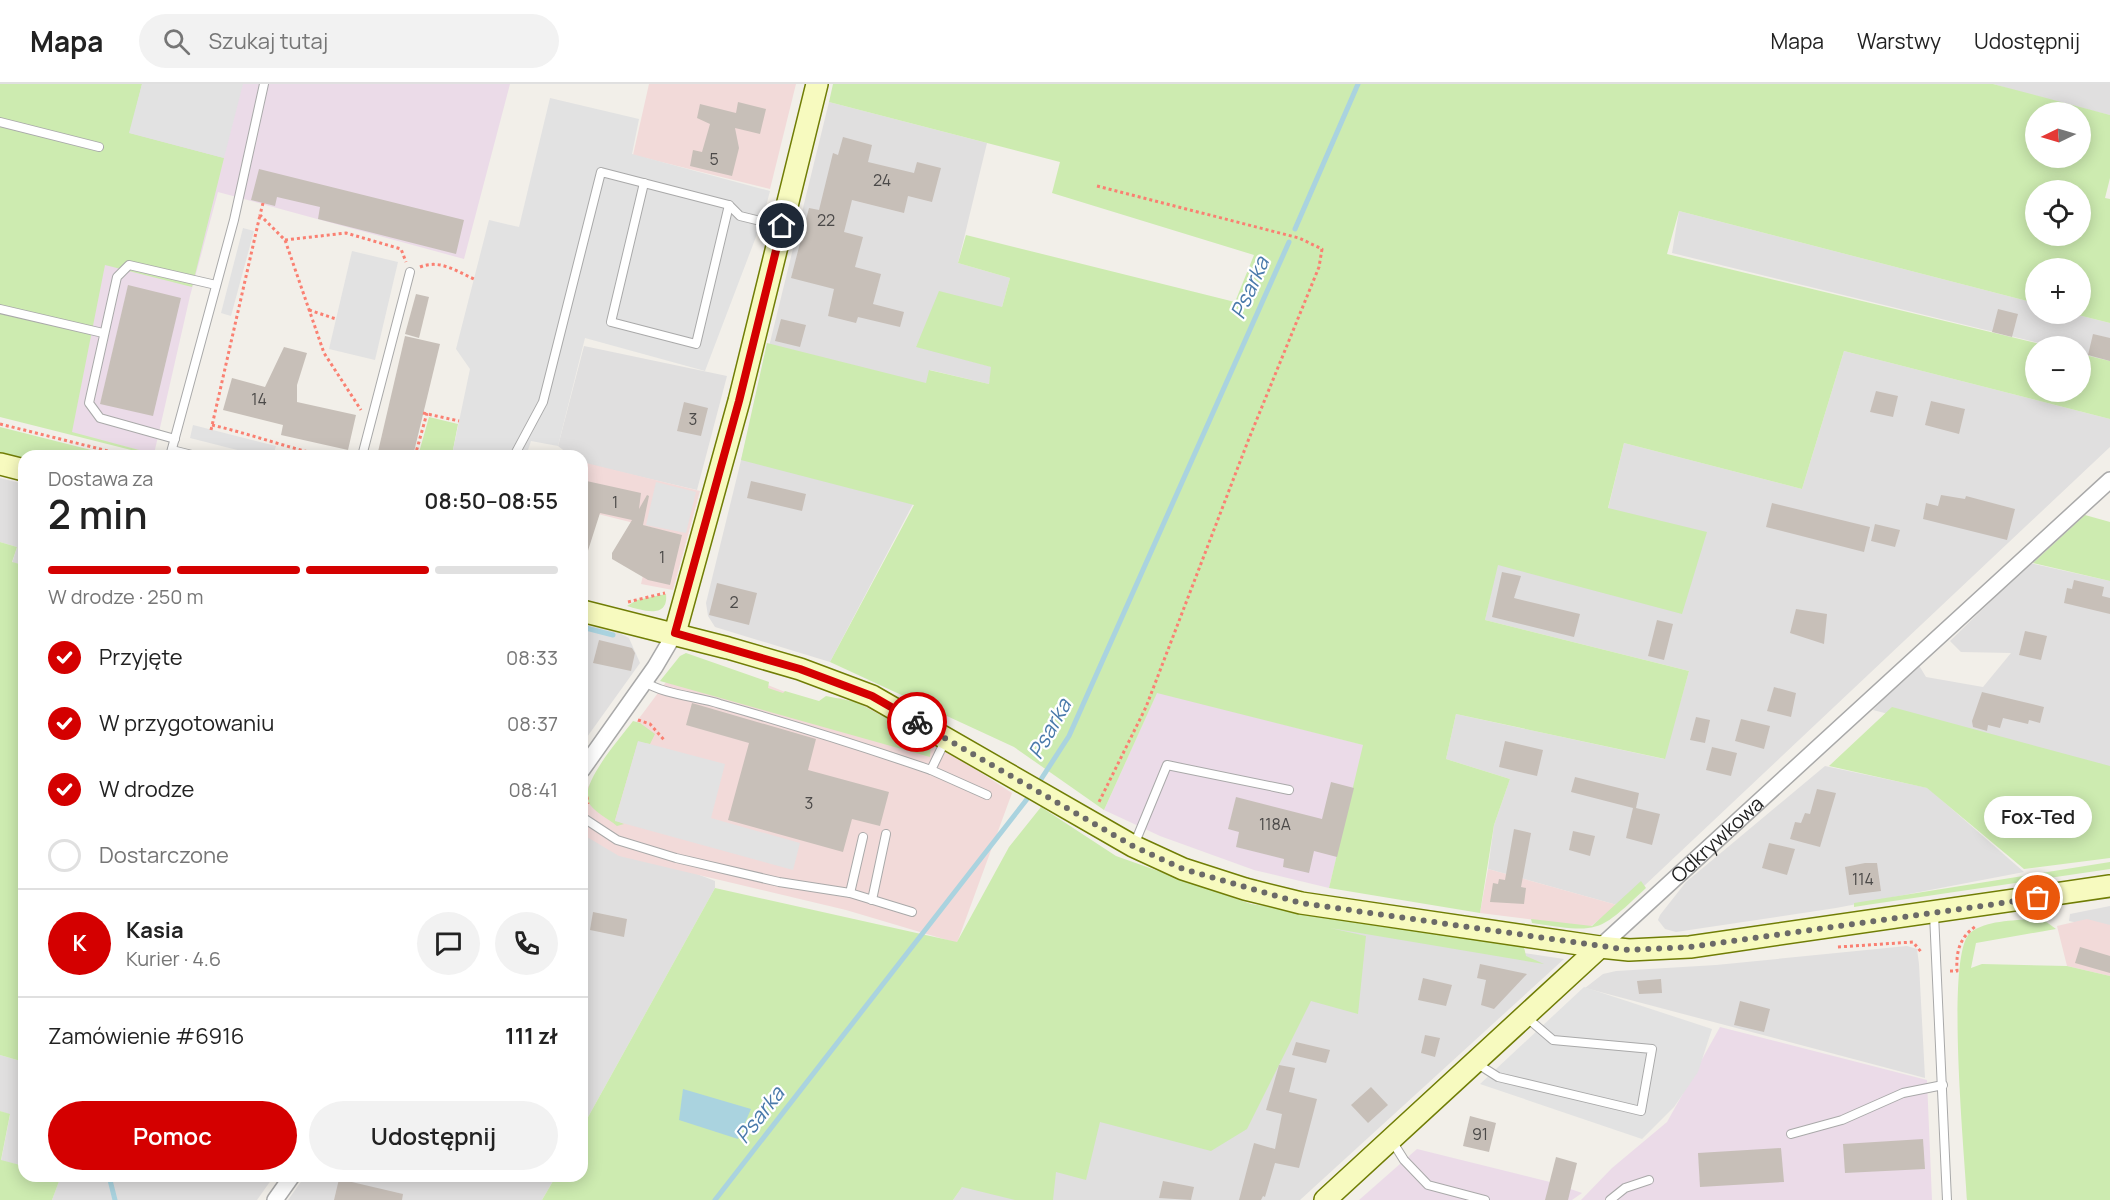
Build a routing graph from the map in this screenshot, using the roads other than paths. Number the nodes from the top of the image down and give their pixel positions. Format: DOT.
graph roads {
  1 [pos="264,84"];
  2 [pos="817,84"];
  3 [pos="0,122"];
  4 [pos="99,147"];
  5 [pos="644,183"];
  6 [pos="729,205"];
  7 [pos="782,226"];
  8 [pos="410,272"];
  9 [pos="216,285"];
  10 [pos="0,309"];
  11 [pos="103,333"];
  12 [pos="175,440"];
  13 [pos="172,450"];
  14 [pos="364,450"];
  15 [pos="517,450"];
  16 [pos="0,464"];
  17 [pos="18,468"];
  18 [pos="2110,480"];
  19 [pos="588,612"];
  20 [pos="675,633"];
  21 [pos="645,682"];
  22 [pos="947,739"];
  23 [pos="588,770"];
  24 [pos="931,770"];
  25 [pos="1289,790"];
  26 [pos="987,795"];
  27 [pos="588,821"];
  28 [pos="886,834"];
  29 [pos="863,837"];
  30 [pos="1133,846"];
  31 [pos="2110,886"];
  32 [pos="850,893"];
  33 [pos="872,900"];
  34 [pos="912,912"];
  35 [pos="1934,914"];
  36 [pos="1600,947"];
  37 [pos="1525,1017"];
  38 [pos="1475,1062"];
  39 [pos="1943,1085"];
  40 [pos="1791,1134"];
  41 [pos="1391,1140"];
  42 [pos="1649,1180"];
  43 [pos="288,1182"];
  44 [pos="275,1200"];
  45 [pos="1325,1200"];
  46 [pos="1485,1200"];
  47 [pos="1610,1200"];
  48 [pos="1947,1200"];
  1 -- 9 [label="lane"];
  2 -- 7 [label="street"];
  3 -- 4 [label="lane"];
  5 -- 6 [label="lane"];
  5 -- 6 [label="lane"];
  5 -- 15 [label="lane"];
  6 -- 7 [label="lane"];
  7 -- 20 [label="street"];
  8 -- 14 [label="lane"];
  9 -- 11 [label="lane"];
  9 -- 12 [label="lane"];
  10 -- 11 [label="lane"];
  11 -- 12 [label="lane"];
  12 -- 13 [label="lane"];
  16 -- 17 [label="street"];
  18 -- 36 [label="street, Odkrywkowa"];
  19 -- 20 [label="street"];
  20 -- 21 [label="street"];
  20 -- 22 [label="street"];
  21 -- 23 [label="street"];
  21 -- 24 [label="lane"];
  22 -- 24 [label="lane"];
  22 -- 30 [label="street"];
  24 -- 26 [label="lane"];
  25 -- 30 [label="lane"];
  27 -- 32 [label="lane"];
  28 -- 33 [label="lane"];
  29 -- 32 [label="lane"];
  30 -- 36 [label="street"];
  31 -- 35 [label="street"];
  32 -- 33 [label="lane"];
  33 -- 34 [label="lane"];
  35 -- 36 [label="street"];
  35 -- 39 [label="lane"];
  36 -- 37 [label="street, Odkrywkowa"];
  37 -- 38 [label="street, Odkrywkowa"];
  37 -- 38 [label="lane"];
  38 -- 41 [label="street, Odkrywkowa"];
  39 -- 40 [label="lane"];
  39 -- 48 [label="lane"];
  41 -- 45 [label="street, Odkrywkowa"];
  41 -- 46 [label="lane"];
  42 -- 47 [label="lane"];
  43 -- 44 [label="street"];
}
